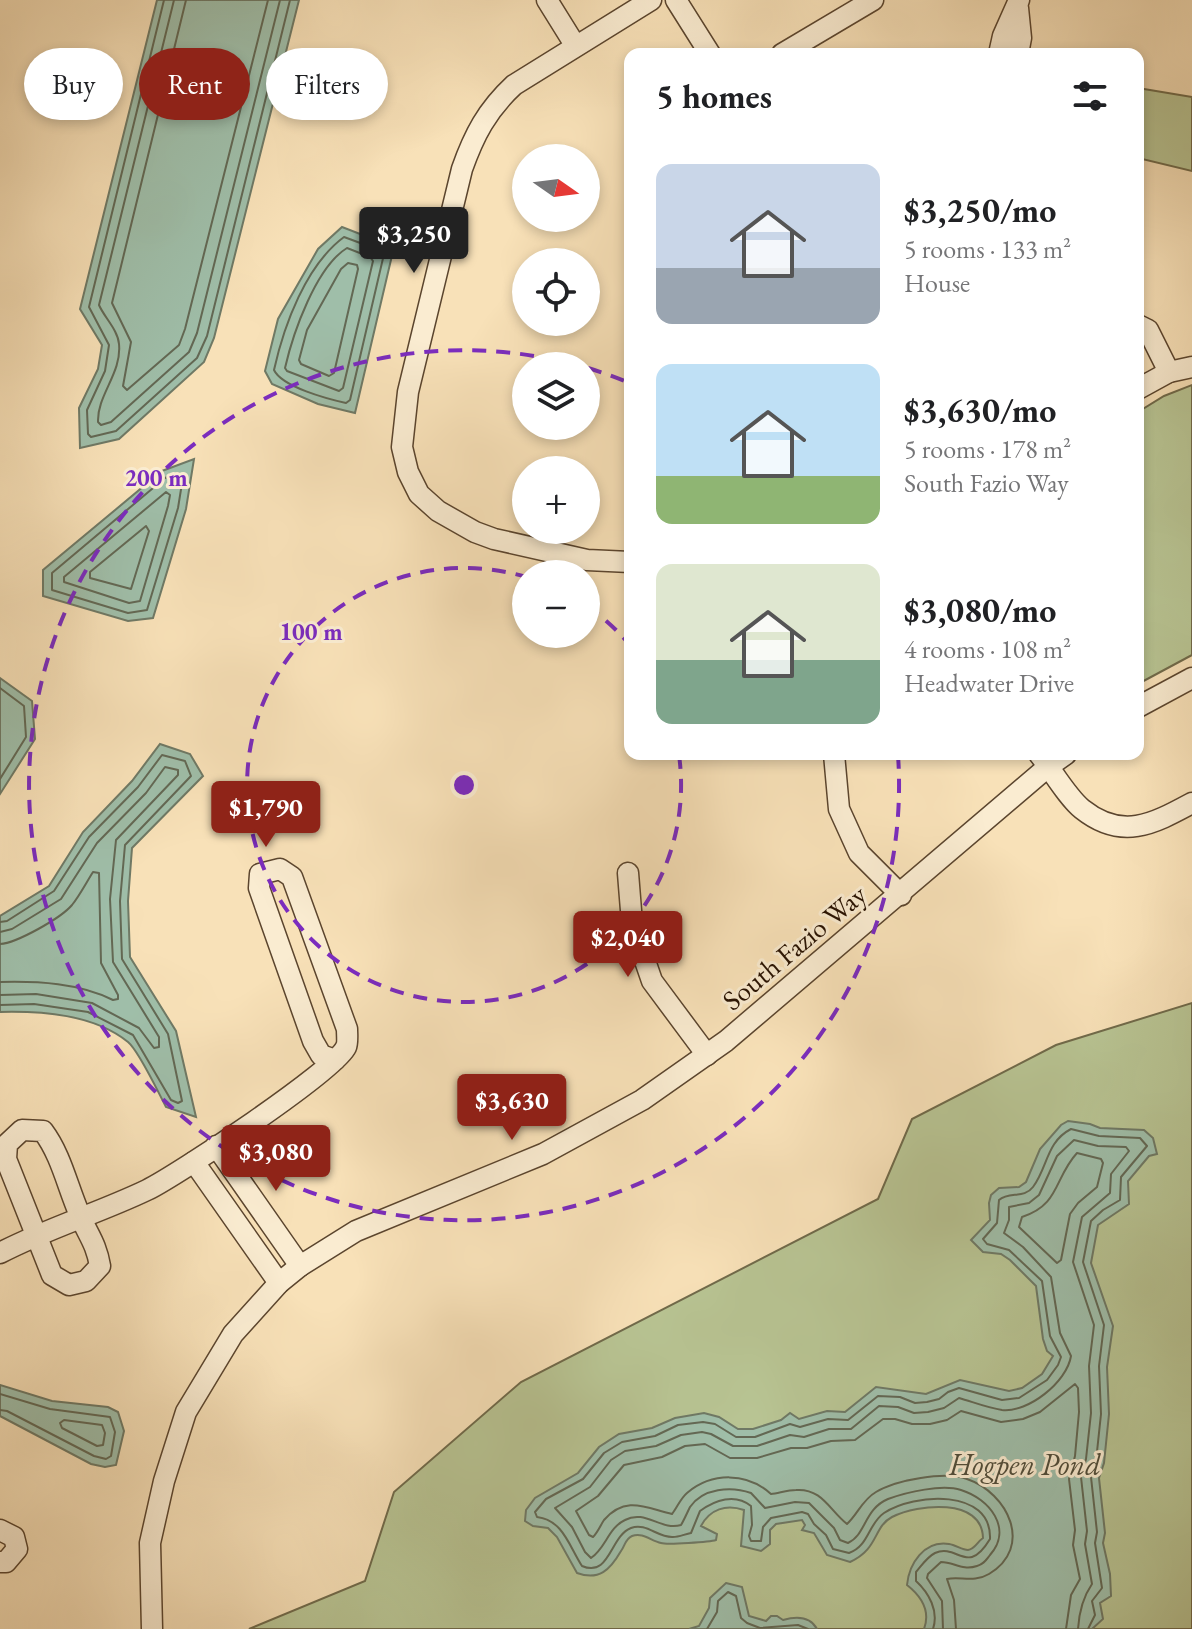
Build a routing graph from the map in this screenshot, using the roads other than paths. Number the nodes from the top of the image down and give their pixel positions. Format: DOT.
graph roads {
  1 [pos="547,0"];
  2 [pos="651,0"];
  3 [pos="676,0"];
  4 [pos="873,0"];
  5 [pos="1018,4"];
  6 [pos="575,45"];
  7 [pos="706,48"];
  8 [pos="792,48"];
  9 [pos="1000,48"];
  10 [pos="1019,48"];
  11 [pos="1144,328"];
  12 [pos="1192,367"];
  13 [pos="1169,372"];
  14 [pos="1144,386"];
  15 [pos="624,562"];
  16 [pos="1192,678"];
  17 [pos="1144,704"];
  18 [pos="835,760"];
  19 [pos="1049,760"];
  20 [pos="1052,760"];
  21 [pos="1192,803"];
  22 [pos="628,873"];
  23 [pos="901,895"];
  24 [pos="707,1055"];
  25 [pos="335,1060"];
  26 [pos="216,1146"];
  27 [pos="194,1162"];
  28 [pos="80,1217"];
  29 [pos="36,1234"];
  30 [pos="0,1253"];
  31 [pos="300,1266"];
  32 [pos="279,1283"];
  33 [pos="0,1530"];
  34 [pos="0,1562"];
  35 [pos="152,1629"];
  1 -- 6 [label="street"];
  2 -- 6 [label="street"];
  3 -- 7 [label="street"];
  4 -- 8 [label="street"];
  5 -- 9 [label="street"];
  5 -- 10 [label="street"];
  6 -- 15 [label="street"];
  11 -- 13 [label="street"];
  12 -- 13 [label="street"];
  13 -- 14 [label="street"];
  16 -- 17 [label="street"];
  18 -- 23 [label="street"];
  19 -- 23 [label="street, South Fazio Way"];
  20 -- 21 [label="street"];
  22 -- 24 [label="street"];
  23 -- 24 [label="street, South Fazio Way"];
  24 -- 31 [label="street, South Fazio Way"];
  25 -- 25 [label="street"];
  25 -- 26 [label="street"];
  26 -- 27 [label="street"];
  26 -- 31 [label="street"];
  27 -- 28 [label="street"];
  27 -- 32 [label="street"];
  28 -- 29 [label="street"];
  28 -- 29 [label="street"];
  28 -- 29 [label="street"];
  29 -- 30 [label="street"];
  31 -- 32 [label="street, South Fazio Way"];
  32 -- 35 [label="street, South Fazio Way"];
  33 -- 34 [label="street"];
}
